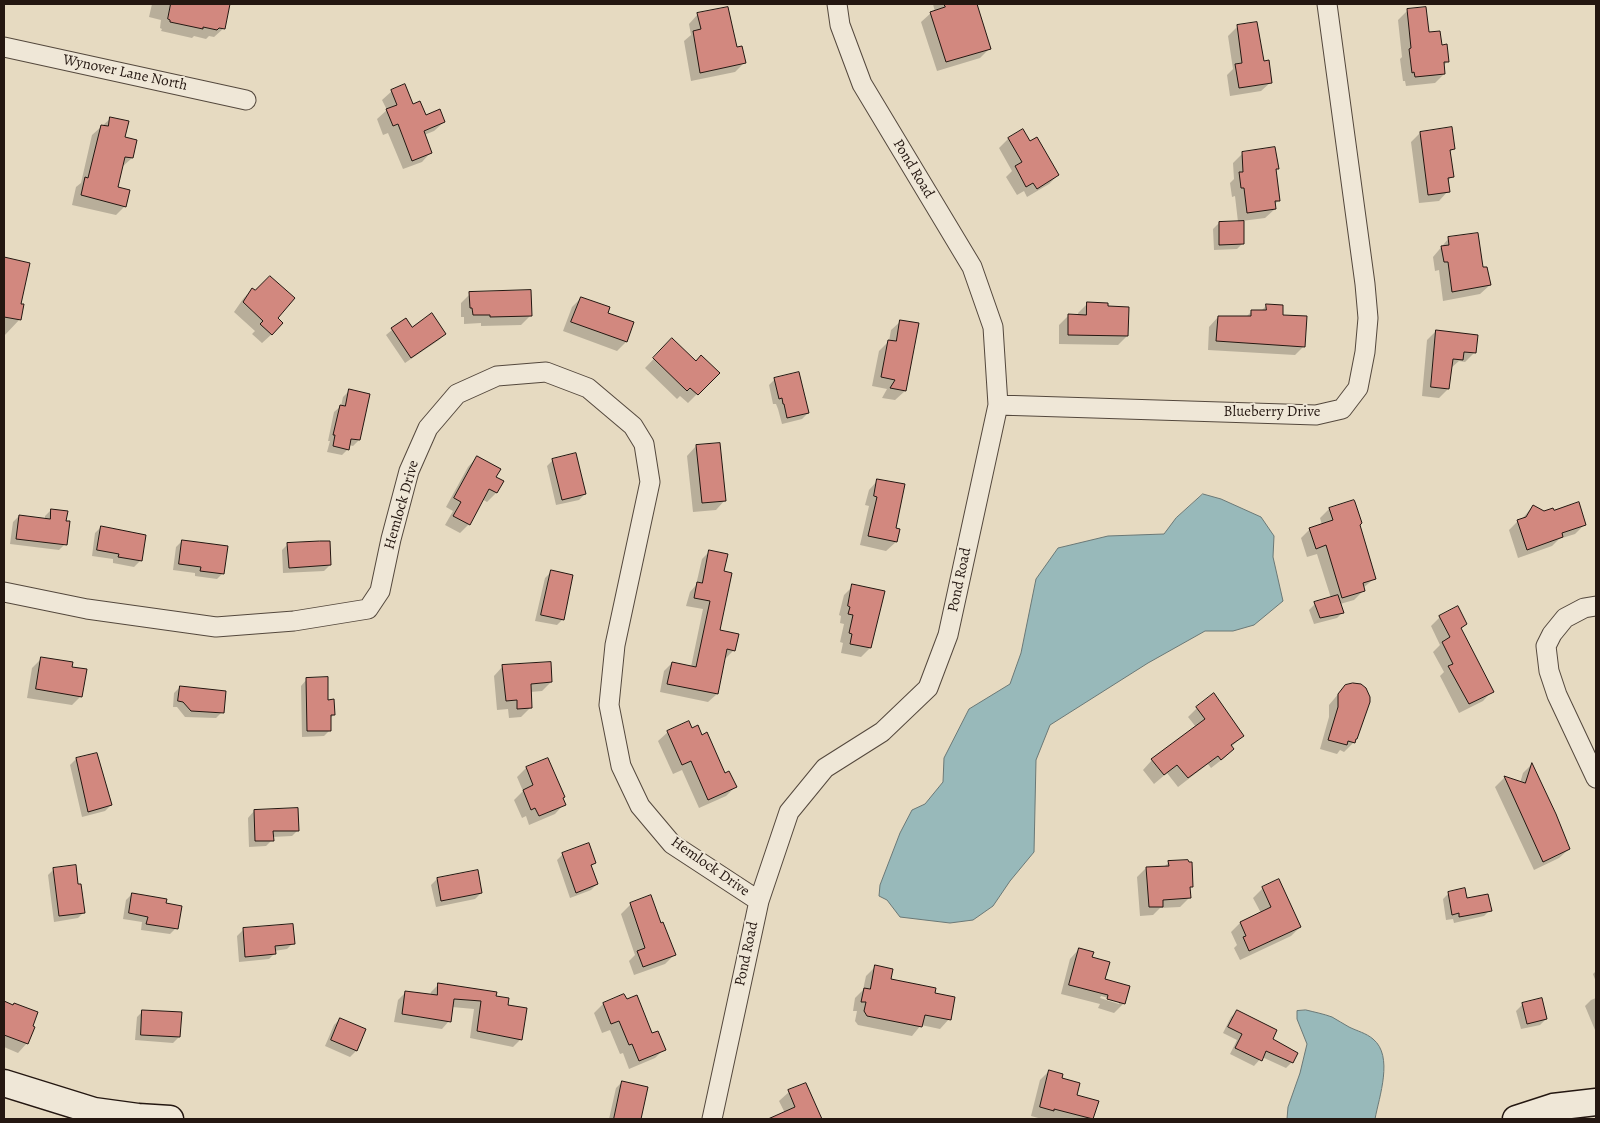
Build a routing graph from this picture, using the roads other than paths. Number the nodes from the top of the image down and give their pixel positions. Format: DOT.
graph roads {
  1 [pos="837,4"];
  2 [pos="1326,4"];
  3 [pos="4,47"];
  4 [pos="246,100"];
  5 [pos="998,405"];
  6 [pos="4,592"];
  7 [pos="1596,606"];
  8 [pos="1596,778"];
  9 [pos="759,901"];
  10 [pos="4,1083"];
  11 [pos="1596,1102"];
  12 [pos="170,1119"];
  13 [pos="712,1119"];
  14 [pos="1516,1119"];
  1 -- 5 [label="street, Pond Road"];
  2 -- 5 [label="street, Blueberry Drive"];
  3 -- 4 [label="street, Wynover Lane North"];
  5 -- 9 [label="street, Pond Road"];
  6 -- 9 [label="street, Hemlock Drive"];
  7 -- 8 [label="street"];
  9 -- 13 [label="street, Pond Road"];
  10 -- 12 [label="main road"];
  11 -- 14 [label="main road"];
}
